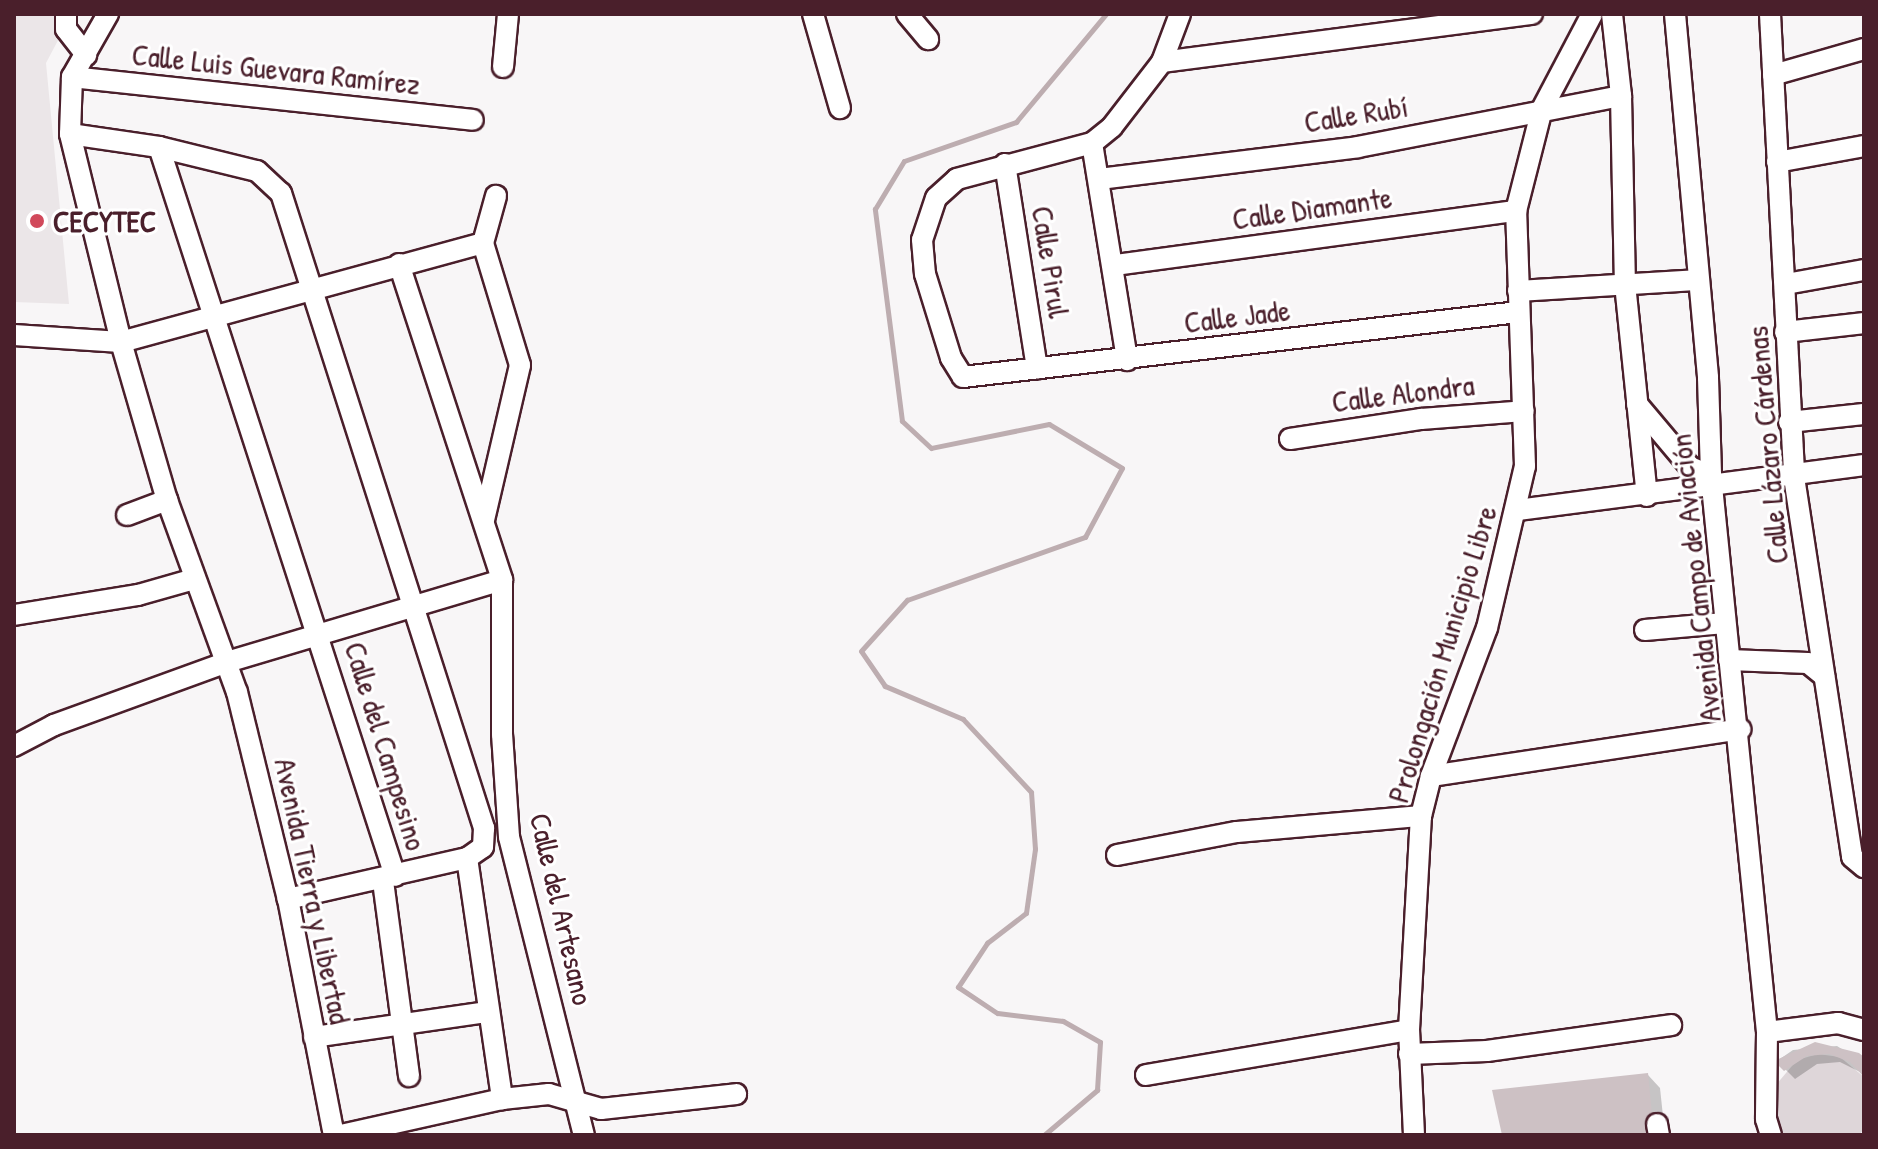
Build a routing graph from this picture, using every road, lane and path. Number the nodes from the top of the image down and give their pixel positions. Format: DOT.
graph roads {
  1 [pos="66,14"];
  2 [pos="108,14"];
  3 [pos="508,14"];
  4 [pos="813,14"];
  5 [pos="907,14"];
  6 [pos="1180,14"];
  7 [pos="1528,14"];
  8 [pos="1592,14"];
  9 [pos="1612,14"];
  10 [pos="1675,14"];
  11 [pos="1770,14"];
  12 [pos="928,39"];
  13 [pos="1864,49"];
  14 [pos="86,55"];
  15 [pos="1162,62"];
  16 [pos="503,67"];
  17 [pos="1773,75"];
  18 [pos="72,77"];
  19 [pos="1621,96"];
  20 [pos="840,108"];
  21 [pos="1542,109"];
  22 [pos="473,120"];
  23 [pos="70,134"];
  24 [pos="1092,143"];
  25 [pos="1864,146"];
  26 [pos="159,147"];
  27 [pos="1777,162"];
  28 [pos="1005,164"];
  29 [pos="1099,179"];
  30 [pos="496,196"];
  31 [pos="1516,211"];
  32 [pos="483,243"];
  33 [pos="399,264"];
  34 [pos="1115,265"];
  35 [pos="1864,270"];
  36 [pos="1696,280"];
  37 [pos="1625,284"];
  38 [pos="1786,284"];
  39 [pos="312,288"];
  40 [pos="1518,302"];
  41 [pos="214,316"];
  42 [pos="1864,323"];
  43 [pos="1785,332"];
  44 [pos="14,335"];
  45 [pos="121,342"];
  46 [pos="1127,360"];
  47 [pos="1037,369"];
  48 [pos="1637,404"];
  49 [pos="1524,411"];
  50 [pos="1864,414"];
  51 [pos="1789,422"];
  52 [pos="1290,439"];
  53 [pos="1864,465"];
  54 [pos="1794,477"];
  55 [pos="1711,481"];
  56 [pos="1647,496"];
  57 [pos="167,500"];
  58 [pos="1518,510"];
  59 [pos="127,515"];
  60 [pos="484,521"];
  61 [pos="194,579"];
  62 [pos="502,580"];
  63 [pos="412,604"];
  64 [pos="14,615"];
  65 [pos="1725,623"];
  66 [pos="1645,630"];
  67 [pos="319,633"];
  68 [pos="1729,660"];
  69 [pos="227,662"];
  70 [pos="1824,676"];
  71 [pos="1740,729"];
  72 [pos="14,746"];
  73 [pos="1431,776"];
  74 [pos="1421,816"];
  75 [pos="1117,855"];
  76 [pos="467,858"];
  77 [pos="1861,867"];
  78 [pos="389,879"];
  79 [pos="288,899"];
  80 [pos="488,1012"];
  81 [pos="1671,1025"];
  82 [pos="403,1026"];
  83 [pos="1409,1030"];
  84 [pos="1864,1030"];
  85 [pos="1767,1032"];
  86 [pos="314,1037"];
  87 [pos="1409,1054"];
  88 [pos="1146,1075"];
  89 [pos="409,1076"];
  90 [pos="736,1094"];
  91 [pos="502,1099"];
  92 [pos="580,1105"];
  93 [pos="334,1135"];
  94 [pos="341,1135"];
  95 [pos="584,1135"];
  96 [pos="1414,1135"];
  97 [pos="1771,1135"];
  1 -- 14 [label="street"];
  2 -- 14 [label="street"];
  3 -- 16 [label="street"];
  4 -- 20 [label="street"];
  5 -- 12 [label="street"];
  6 -- 15 [label="street"];
  7 -- 15 [label="street"];
  8 -- 21 [label="street, Prolongación Municipio Libre"];
  9 -- 19 [label="street"];
  10 -- 36 [label="street, Avenida Campo de Aviación"];
  11 -- 17 [label="street, Calle Lázaro Cárdenas"];
  13 -- 17 [label="street"];
  14 -- 18 [label="street"];
  15 -- 24 [label="street"];
  17 -- 27 [label="street, Calle Lázaro Cárdenas"];
  18 -- 22 [label="street, Calle Luis Guevara Ramírez"];
  18 -- 23 [label="street, Avenida Tierra y Libertad"];
  19 -- 21 [label="street, Calle Rubí"];
  19 -- 37 [label="street"];
  21 -- 29 [label="street, Calle Rubí"];
  21 -- 31 [label="street, Prolongación Municipio Libre"];
  23 -- 26 [label="street"];
  23 -- 45 [label="street, Avenida Tierra y Libertad"];
  24 -- 28 [label="street"];
  24 -- 29 [label="street"];
  25 -- 27 [label="street"];
  26 -- 39 [label="street"];
  26 -- 41 [label="street, Calle del Campesino"];
  27 -- 38 [label="street, Calle Lázaro Cárdenas"];
  28 -- 47 [label="street, Calle Pirul"];
  28 -- 47 [label="street, Calle Jade"];
  29 -- 34 [label="street"];
  30 -- 32 [label="street"];
  31 -- 34 [label="street, Calle Diamante"];
  31 -- 40 [label="street, Prolongación Municipio Libre"];
  32 -- 33 [label="street"];
  32 -- 60 [label="street"];
  33 -- 39 [label="street"];
  33 -- 60 [label="street, Calle del Artesano"];
  34 -- 46 [label="street"];
  35 -- 38 [label="street"];
  36 -- 37 [label="street, Calle Jade"];
  36 -- 55 [label="street, Avenida Campo de Aviación"];
  37 -- 40 [label="street, Calle Jade"];
  37 -- 48 [label="street"];
  38 -- 43 [label="street, Calle Lázaro Cárdenas"];
  39 -- 41 [label="street"];
  39 -- 63 [label="street"];
  40 -- 46 [label="street, Calle Jade"];
  40 -- 49 [label="street, Prolongación Municipio Libre"];
  41 -- 45 [label="street"];
  41 -- 67 [label="street, Calle del Campesino"];
  42 -- 43 [label="street"];
  43 -- 51 [label="street, Calle Lázaro Cárdenas"];
  44 -- 45 [label="street"];
  45 -- 57 [label="street, Avenida Tierra y Libertad"];
  46 -- 47 [label="street, Calle Jade"];
  48 -- 55 [label="street"];
  48 -- 56 [label="street"];
  49 -- 52 [label="street, Calle Alondra"];
  49 -- 58 [label="street, Prolongación Municipio Libre"];
  50 -- 51 [label="street"];
  51 -- 54 [label="street, Calle Lázaro Cárdenas"];
  53 -- 54 [label="street"];
  54 -- 55 [label="street"];
  54 -- 70 [label="street, Calle Lázaro Cárdenas"];
  55 -- 56 [label="street"];
  55 -- 65 [label="street, Avenida Campo de Aviación"];
  56 -- 58 [label="street"];
  57 -- 59 [label="street"];
  57 -- 61 [label="street, Avenida Tierra y Libertad"];
  58 -- 73 [label="street, Prolongación Municipio Libre"];
  60 -- 62 [label="street, Calle del Artesano"];
  61 -- 64 [label="street"];
  61 -- 69 [label="street, Avenida Tierra y Libertad"];
  62 -- 63 [label="street"];
  62 -- 92 [label="street, Calle del Artesano"];
  63 -- 67 [label="street"];
  63 -- 76 [label="street"];
  65 -- 66 [label="street"];
  65 -- 68 [label="street, Avenida Campo de Aviación"];
  67 -- 69 [label="street"];
  67 -- 78 [label="street, Calle del Campesino"];
  68 -- 70 [label="street"];
  68 -- 71 [label="street, Avenida Campo de Aviación"];
  69 -- 72 [label="street"];
  69 -- 79 [label="street, Avenida Tierra y Libertad"];
  70 -- 77 [label="street, Calle Lázaro Cárdenas"];
  71 -- 73 [label="street"];
  71 -- 85 [label="street, Avenida Campo de Aviación"];
  73 -- 74 [label="street, Prolongación Municipio Libre"];
  74 -- 75 [label="street"];
  74 -- 83 [label="street, Prolongación Municipio Libre"];
  76 -- 78 [label="street"];
  76 -- 80 [label="street"];
  78 -- 79 [label="street"];
  78 -- 82 [label="street, Calle del Campesino"];
  79 -- 86 [label="street, Avenida Tierra y Libertad"];
  80 -- 82 [label="street"];
  80 -- 91 [label="street"];
  81 -- 87 [label="street"];
  82 -- 86 [label="street"];
  82 -- 89 [label="street, Calle del Campesino"];
  83 -- 87 [label="street, Prolongación Municipio Libre"];
  83 -- 88 [label="street"];
  84 -- 85 [label="street"];
  85 -- 97 [label="street, Avenida Campo de Aviación"];
  86 -- 93 [label="street, Avenida Tierra y Libertad"];
  87 -- 96 [label="street, Prolongación Municipio Libre"];
  90 -- 92 [label="street"];
  91 -- 92 [label="street"];
  91 -- 94 [label="street"];
  92 -- 95 [label="street, Calle del Artesano"];
}
